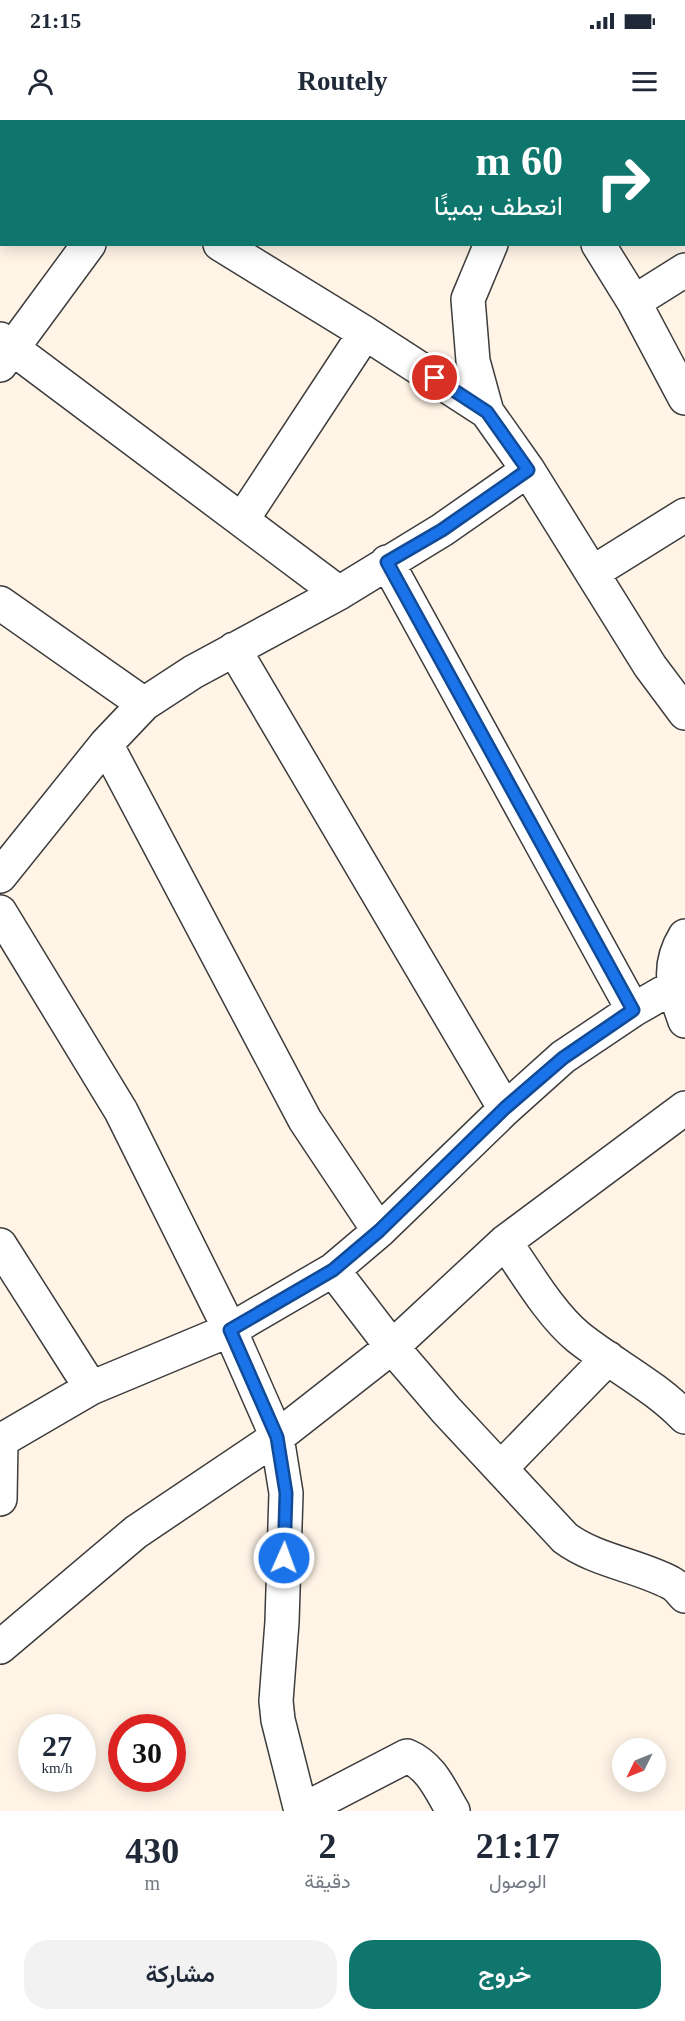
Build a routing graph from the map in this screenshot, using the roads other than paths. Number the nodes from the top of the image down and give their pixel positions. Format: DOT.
graph roads {
  1 [pos="87,246"];
  2 [pos="223,246"];
  3 [pos="490,246"];
  4 [pos="599,246"];
  5 [pos="685,270"];
  6 [pos="634,302"];
  7 [pos="365,333"];
  8 [pos="4,351"];
  9 [pos="685,398"];
  10 [pos="487,412"];
  11 [pos="528,470"];
  12 [pos="685,515"];
  13 [pos="242,520"];
  14 [pos="387,562"];
  15 [pos="592,573"];
  16 [pos="339,593"];
  17 [pos="0,603"];
  18 [pos="234,649"];
  19 [pos="144,704"];
  20 [pos="685,713"];
  21 [pos="106,744"];
  22 [pos="0,876"];
  23 [pos="0,912"];
  24 [pos="679,960"];
  25 [pos="633,1010"];
  26 [pos="685,1021"];
  27 [pos="505,1108"];
  28 [pos="685,1108"];
  29 [pos="379,1231"];
  30 [pos="505,1242"];
  31 [pos="0,1245"];
  32 [pos="333,1270"];
  33 [pos="230,1330"];
  34 [pos="392,1347"];
  35 [pos="608,1358"];
  36 [pos="92,1388"];
  37 [pos="685,1418"];
  38 [pos="277,1437"];
  39 [pos="0,1441"];
  40 [pos="501,1468"];
  41 [pos="0,1499"];
  42 [pos="685,1596"];
  43 [pos="0,1647"];
  44 [pos="301,1811"];
  45 [pos="453,1811"];
  1 -- 8 [label="street"];
  2 -- 7 [label="street"];
  3 -- 10 [label="street"];
  4 -- 6 [label="street"];
  5 -- 6 [label="street"];
  6 -- 9 [label="street"];
  7 -- 10 [label="street"];
  7 -- 13 [label="street"];
  8 -- 13 [label="street"];
  10 -- 11 [label="street"];
  11 -- 14 [label="street"];
  11 -- 15 [label="street"];
  12 -- 15 [label="street"];
  13 -- 16 [label="street"];
  14 -- 16 [label="street"];
  14 -- 25 [label="street"];
  15 -- 20 [label="street"];
  16 -- 18 [label="street"];
  17 -- 19 [label="street"];
  18 -- 19 [label="street"];
  18 -- 27 [label="street"];
  19 -- 21 [label="street"];
  21 -- 22 [label="street"];
  21 -- 29 [label="street"];
  23 -- 33 [label="street"];
  24 -- 25 [label="street"];
  24 -- 26 [label="street"];
  25 -- 27 [label="street"];
  27 -- 29 [label="street"];
  28 -- 30 [label="street"];
  29 -- 32 [label="street"];
  30 -- 34 [label="street"];
  30 -- 35 [label="street"];
  31 -- 36 [label="street"];
  32 -- 33 [label="street"];
  32 -- 34 [label="street"];
  33 -- 36 [label="street"];
  33 -- 38 [label="street"];
  34 -- 38 [label="street"];
  34 -- 40 [label="street"];
  35 -- 37 [label="street"];
  35 -- 40 [label="street"];
  36 -- 39 [label="street"];
  38 -- 43 [label="street"];
  38 -- 44 [label="street"];
  39 -- 41 [label="street"];
  40 -- 42 [label="street"];
  44 -- 45 [label="street"];
}
